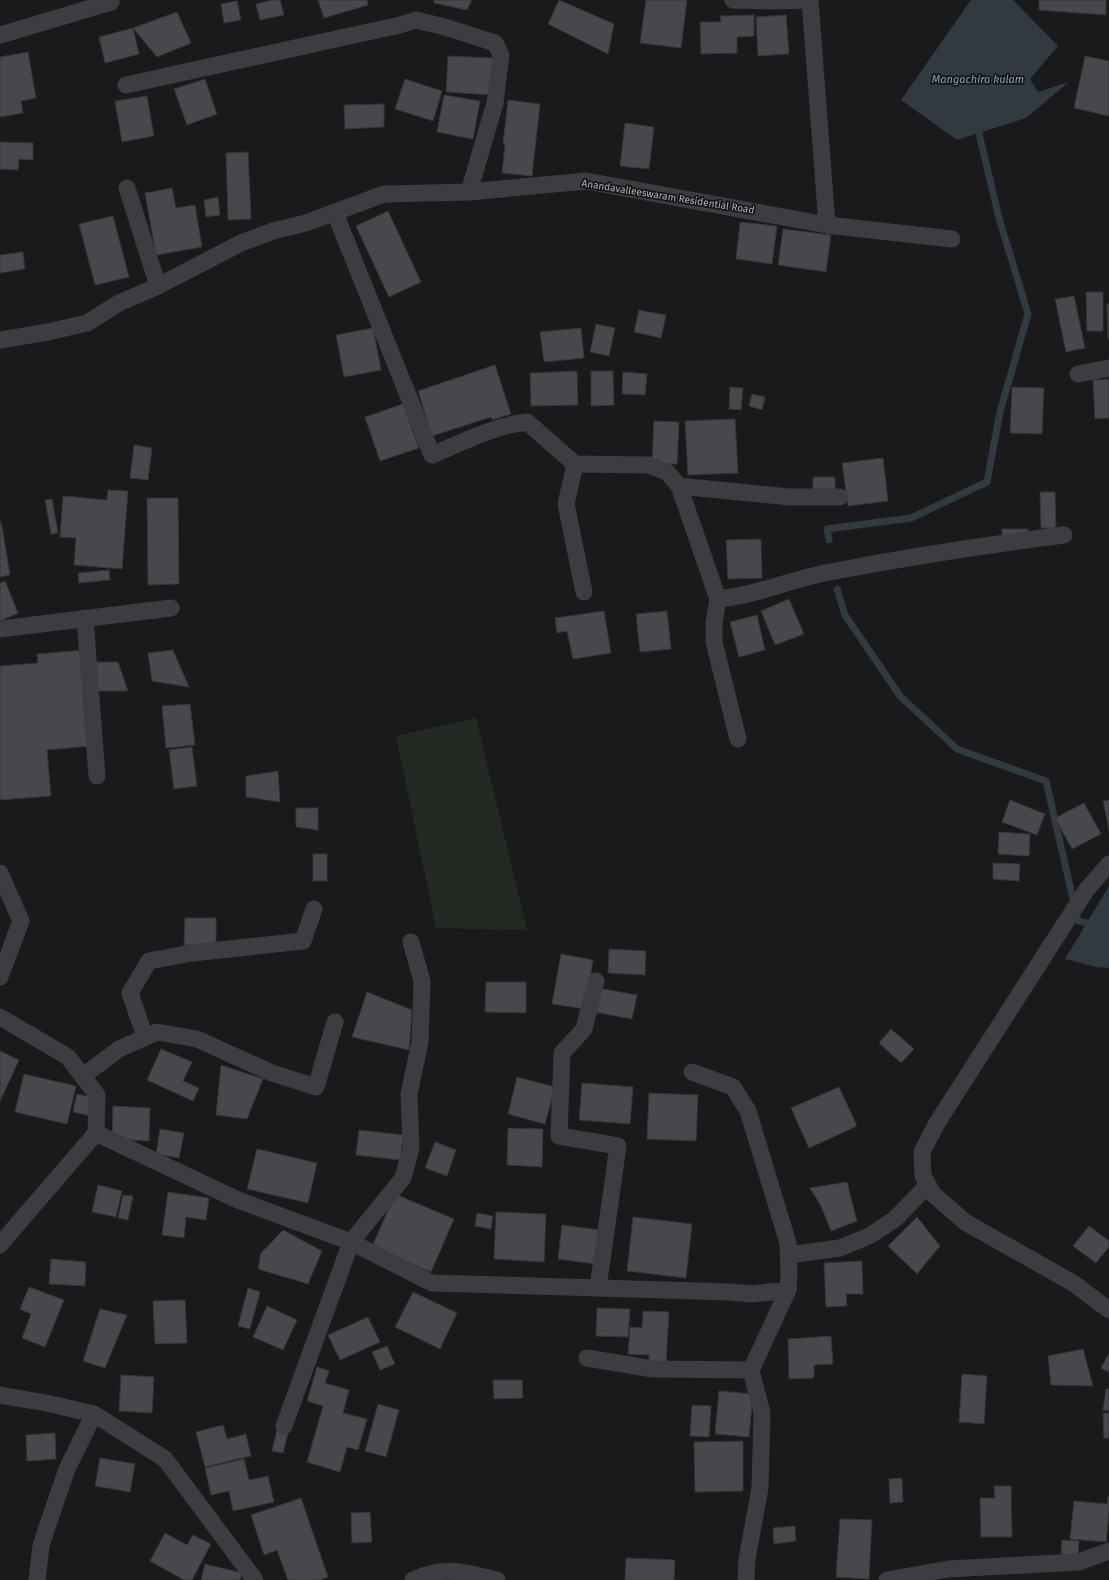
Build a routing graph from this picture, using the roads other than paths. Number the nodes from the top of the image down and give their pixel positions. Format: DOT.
graph roads {
  1 [pos="733,0"];
  2 [pos="810,0"];
  3 [pos="111,2"];
  4 [pos="0,35"];
  5 [pos="126,85"];
  6 [pos="127,188"];
  7 [pos="469,192"];
  8 [pos="335,213"];
  9 [pos="827,225"];
  10 [pos="952,239"];
  11 [pos="158,286"];
  12 [pos="0,340"];
  13 [pos="1109,368"];
  14 [pos="1078,374"];
  15 [pos="575,464"];
  16 [pos="679,486"];
  17 [pos="840,497"];
  18 [pos="1064,535"];
  19 [pos="584,592"];
  20 [pos="718,599"];
  21 [pos="171,608"];
  22 [pos="85,618"];
  23 [pos="0,629"];
  24 [pos="738,739"];
  25 [pos="97,776"];
  26 [pos="1109,864"];
  27 [pos="0,873"];
  28 [pos="314,909"];
  29 [pos="411,942"];
  30 [pos="0,977"];
  31 [pos="596,981"];
  32 [pos="0,1017"];
  33 [pos="335,1022"];
  34 [pos="145,1037"];
  35 [pos="692,1072"];
  36 [pos="83,1076"];
  37 [pos="96,1133"];
  38 [pos="928,1185"];
  39 [pos="350,1242"];
  40 [pos="0,1245"];
  41 [pos="789,1255"];
  42 [pos="598,1288"];
  43 [pos="788,1290"];
  44 [pos="1109,1310"];
  45 [pos="587,1358"];
  46 [pos="751,1370"];
  47 [pos="0,1395"];
  48 [pos="94,1414"];
  49 [pos="284,1426"];
  50 [pos="1109,1551"];
  51 [pos="963,1574"];
  52 [pos="37,1580"];
  53 [pos="255,1580"];
  54 [pos="413,1580"];
  55 [pos="497,1580"];
  56 [pos="746,1580"];
  57 [pos="887,1580"];
  1 -- 2 [label="street"];
  2 -- 9 [label="street"];
  3 -- 4 [label="street"];
  5 -- 7 [label="street"];
  6 -- 11 [label="street"];
  7 -- 8 [label="street, Anandavalleeswaram Residential Road"];
  7 -- 9 [label="street, Anandavalleeswaram Residential Road"];
  8 -- 11 [label="street, Anandavalleeswaram Residential Road"];
  8 -- 15 [label="street"];
  9 -- 10 [label="street, Anandavalleeswaram Residential Road"];
  11 -- 12 [label="street, Anandavalleeswaram Residential Road"];
  13 -- 14 [label="street"];
  15 -- 16 [label="street"];
  15 -- 19 [label="street"];
  16 -- 17 [label="street"];
  16 -- 20 [label="street"];
  18 -- 20 [label="street"];
  20 -- 24 [label="street"];
  21 -- 22 [label="street"];
  22 -- 23 [label="street"];
  22 -- 25 [label="street"];
  26 -- 38 [label="street"];
  27 -- 30 [label="street"];
  28 -- 34 [label="street"];
  29 -- 39 [label="street"];
  31 -- 42 [label="street"];
  32 -- 36 [label="street"];
  33 -- 34 [label="street"];
  34 -- 36 [label="street"];
  35 -- 41 [label="street"];
  36 -- 37 [label="street"];
  37 -- 39 [label="street"];
  37 -- 40 [label="street"];
  38 -- 41 [label="street"];
  38 -- 44 [label="street"];
  39 -- 42 [label="street"];
  39 -- 49 [label="street"];
  41 -- 43 [label="street"];
  42 -- 43 [label="street"];
  43 -- 46 [label="street"];
  45 -- 46 [label="street"];
  46 -- 56 [label="street"];
  47 -- 48 [label="street"];
  48 -- 52 [label="street"];
  48 -- 53 [label="street"];
  50 -- 51 [label="street"];
  51 -- 57 [label="street"];
  54 -- 55 [label="street"];
}
